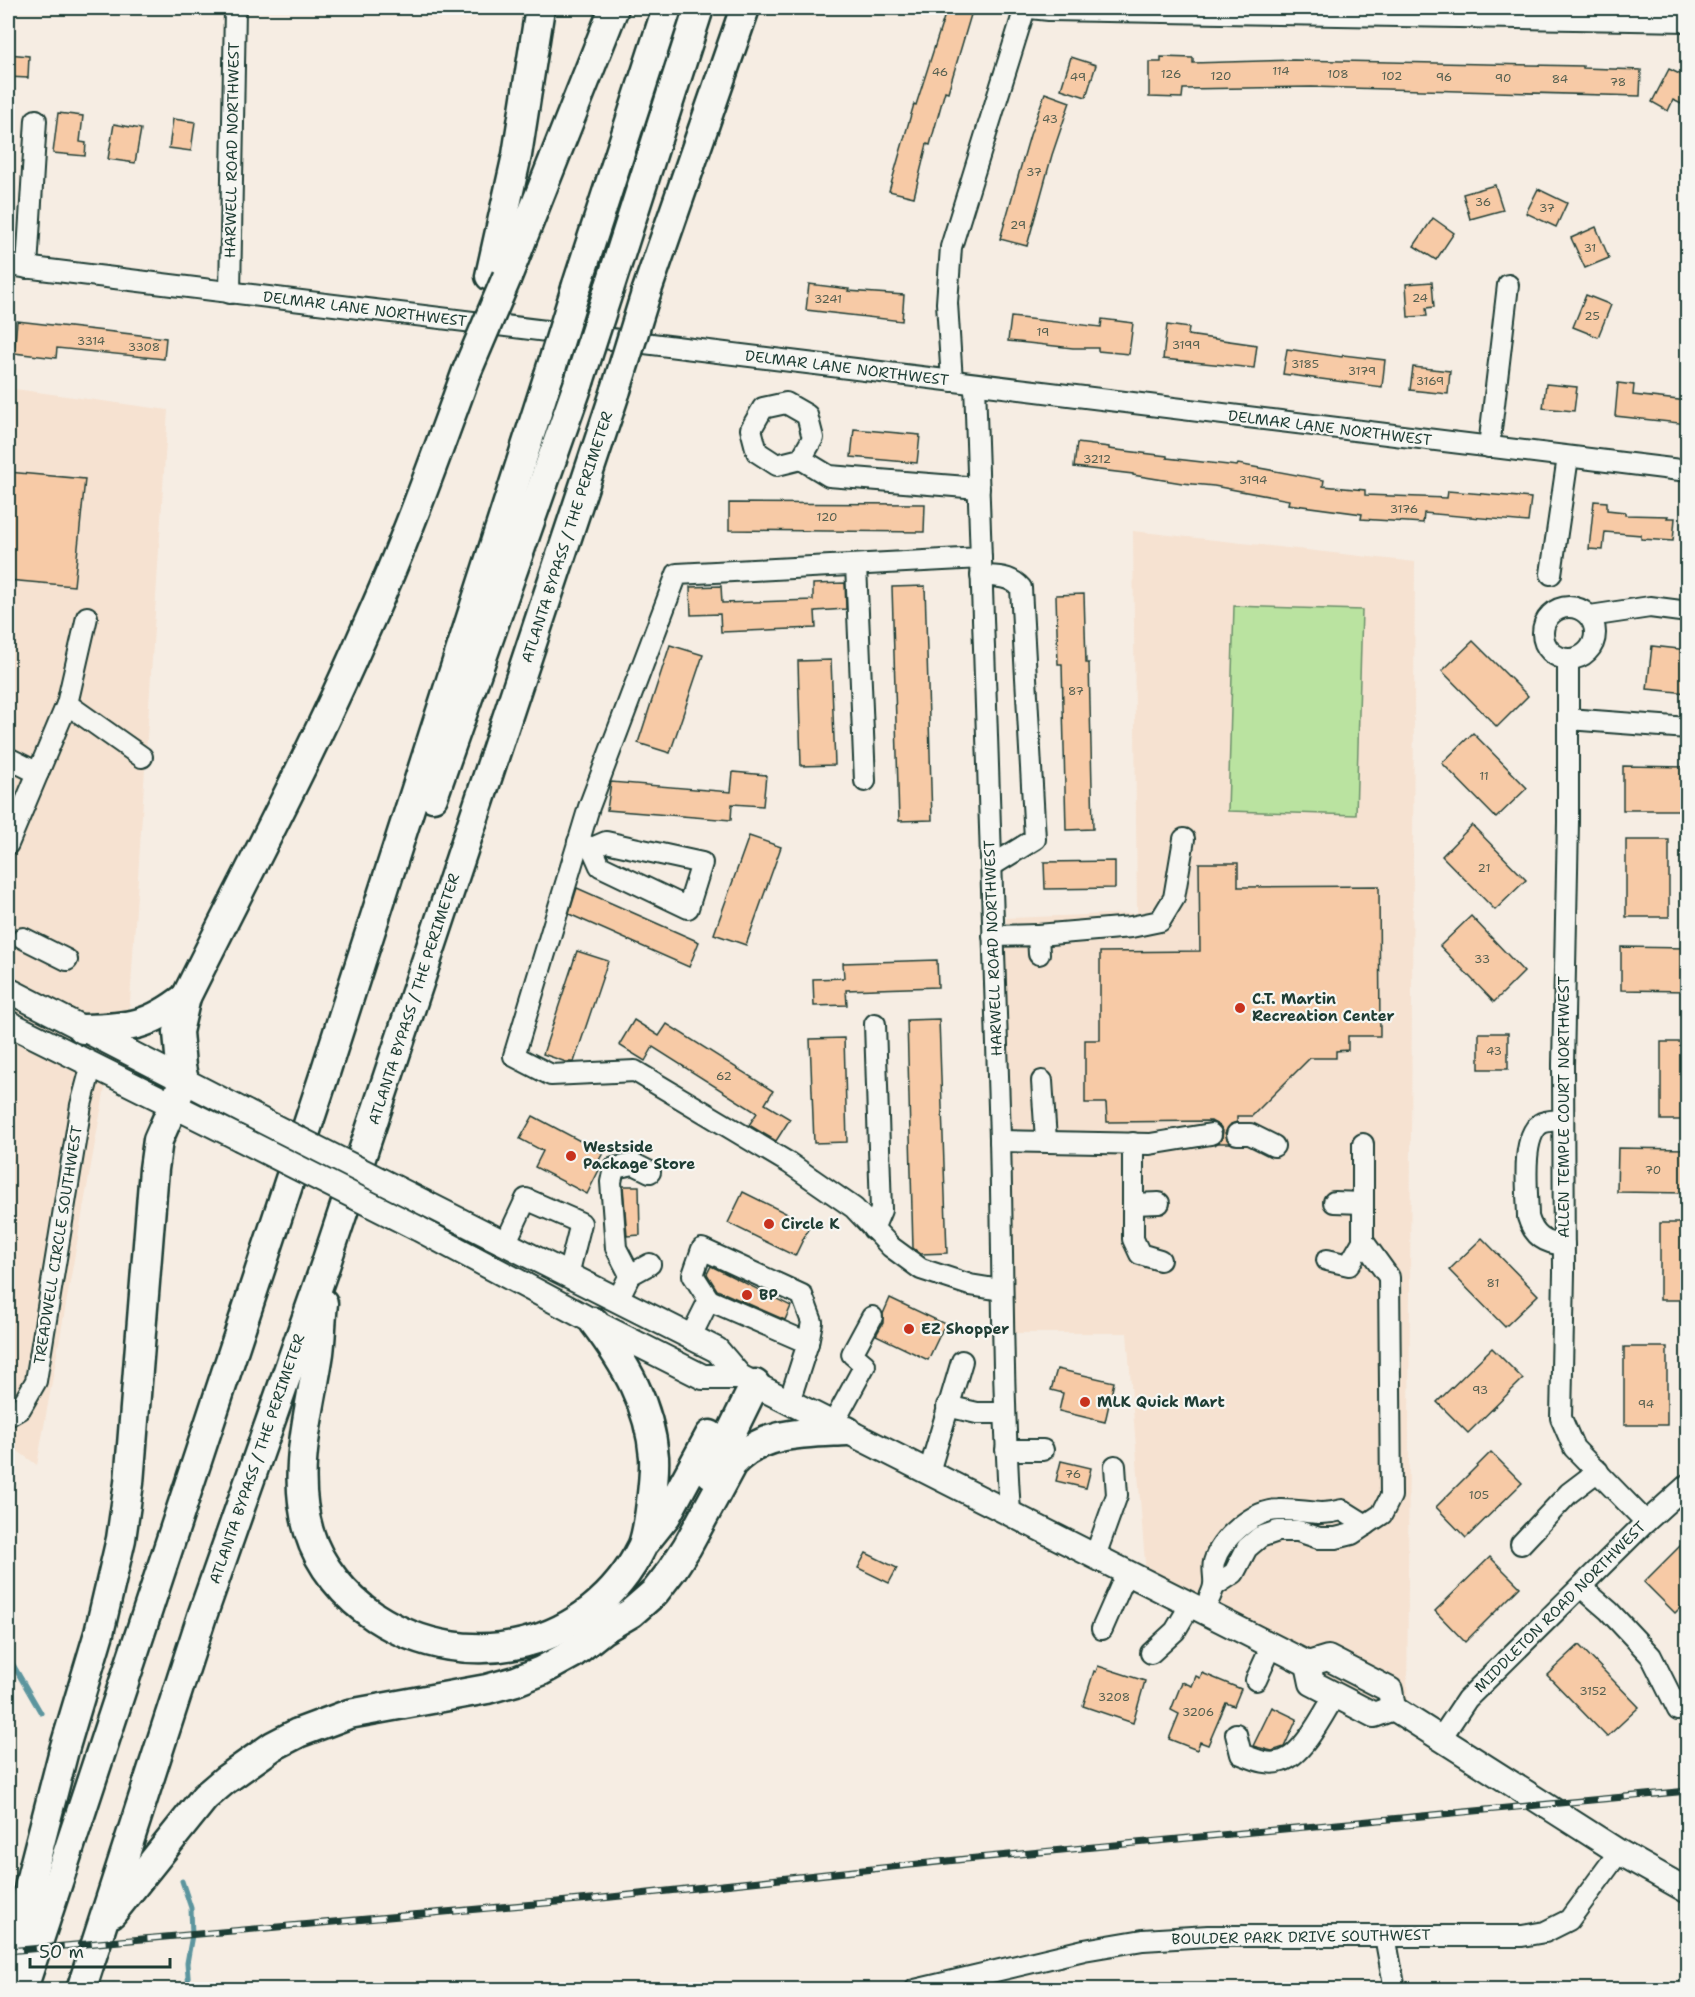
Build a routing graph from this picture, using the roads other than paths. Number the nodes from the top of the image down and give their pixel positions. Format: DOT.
graph roads {
  1 [pos="235,8"];
  2 [pos="540,8"];
  3 [pos="614,8"];
  4 [pos="667,8"];
  5 [pos="699,8"];
  6 [pos="745,8"];
  7 [pos="1025,8"];
  8 [pos="1030,8"];
  9 [pos="1688,21"];
  10 [pos="36,120"];
  11 [pos="17,267"];
  12 [pos="499,277"];
  13 [pos="1508,285"];
  14 [pos="230,293"];
  15 [pos="952,381"];
  16 [pos="975,384"];
  17 [pos="1490,447"];
  18 [pos="1568,457"];
  19 [pos="801,459"];
  20 [pos="1688,471"];
  21 [pos="978,488"];
  22 [pos="856,565"];
  23 [pos="981,567"];
  24 [pos="1551,574"];
  25 [pos="1688,612"];
  26 [pos="1590,616"];
  27 [pos="87,617"];
  28 [pos="1568,660"];
  29 [pos="67,704"];
  30 [pos="1568,719"];
  31 [pos="1688,728"];
  32 [pos="142,757"];
  33 [pos="8,758"];
  34 [pos="38,773"];
  35 [pos="865,781"];
  36 [pos="1184,839"];
  37 [pos="8,844"];
  38 [pos="585,845"];
  39 [pos="991,866"];
  40 [pos="993,936"];
  41 [pos="23,938"];
  42 [pos="67,960"];
  43 [pos="8,990"];
  44 [pos="186,997"];
  45 [pos="8,1023"];
  46 [pos="875,1024"];
  47 [pos="83,1029"];
  48 [pos="92,1064"];
  49 [pos="323,1079"];
  50 [pos="1042,1081"];
  51 [pos="179,1093"];
  52 [pos="1563,1120"];
  53 [pos="1211,1134"];
  54 [pos="1237,1134"];
  55 [pos="1046,1140"];
  56 [pos="1000,1141"];
  57 [pos="1133,1143"];
  58 [pos="1363,1144"];
  59 [pos="1274,1146"];
  60 [pos="650,1173"];
  61 [pos="1334,1202"];
  62 [pos="1159,1203"];
  63 [pos="1363,1203"];
  64 [pos="1133,1204"];
  65 [pos="873,1228"];
  66 [pos="1363,1241"];
  67 [pos="505,1244"];
  68 [pos="1564,1245"];
  69 [pos="1160,1260"];
  70 [pos="1327,1260"];
  71 [pos="326,1263"];
  72 [pos="650,1264"];
  73 [pos="568,1275"];
  74 [pos="630,1275"];
  75 [pos="1001,1290"];
  76 [pos="618,1299"];
  77 [pos="710,1300"];
  78 [pos="872,1317"];
  79 [pos="594,1322"];
  80 [pos="691,1336"];
  81 [pos="808,1342"];
  82 [pos="962,1361"];
  83 [pos="748,1381"];
  84 [pos="789,1402"];
  85 [pos="947,1406"];
  86 [pos="1005,1413"];
  87 [pos="8,1416"];
  88 [pos="840,1427"];
  89 [pos="1006,1450"];
  90 [pos="1043,1450"];
  91 [pos="1115,1466"];
  92 [pos="1598,1471"];
  93 [pos="929,1472"];
  94 [pos="1688,1484"];
  95 [pos="1010,1513"];
  96 [pos="1646,1522"];
  97 [pos="1365,1525"];
  98 [pos="643,1544"];
  99 [pos="1521,1544"];
  100 [pos="1095,1556"];
  101 [pos="1127,1572"];
  102 [pos="1214,1586"];
  103 [pos="1581,1587"];
  104 [pos="1198,1607"];
  105 [pos="1102,1629"];
  106 [pos="602,1630"];
  107 [pos="1272,1645"];
  108 [pos="1151,1653"];
  109 [pos="1308,1664"];
  110 [pos="1256,1680"];
  111 [pos="1335,1695"];
  112 [pos="1393,1708"];
  113 [pos="1678,1710"];
  114 [pos="1236,1734"];
  115 [pos="1441,1738"];
  116 [pos="1619,1852"];
  117 [pos="1688,1891"];
  118 [pos="102,1926"];
  119 [pos="1385,1936"];
  120 [pos="944,1986"];
  121 [pos="8,1989"];
  122 [pos="23,1989"];
  123 [pos="81,1989"];
  124 [pos="915,1989"];
  125 [pos="1395,1989"];
  1 -- 14 [label="street, HARWELL ROAD NORTHWEST"];
  2 -- 12 [label="highway"];
  3 -- 12 [label="highway"];
  4 -- 49 [label="highway, bridge"];
  5 -- 49 [label="highway, bridge"];
  6 -- 71 [label="highway, ATLANTA BYPASS / THE PERIMETER, bridge"];
  7 -- 15 [label="street"];
  8 -- 9 [label="street"];
  10 -- 11 [label="street"];
  11 -- 14 [label="street, DELMAR LANE NORTHWEST"];
  12 -- 44 [label="highway, bridge"];
  13 -- 17 [label="street"];
  14 -- 15 [label="street, DELMAR LANE NORTHWEST"];
  15 -- 16 [label="street, DELMAR LANE NORTHWEST"];
  16 -- 17 [label="street, DELMAR LANE NORTHWEST"];
  16 -- 21 [label="street, HARWELL ROAD NORTHWEST"];
  17 -- 18 [label="street, DELMAR LANE NORTHWEST"];
  18 -- 20 [label="street, DELMAR LANE NORTHWEST"];
  18 -- 24 [label="street"];
  19 -- 21 [label="street"];
  21 -- 23 [label="street, HARWELL ROAD NORTHWEST"];
  22 -- 23 [label="street"];
  22 -- 35 [label="street"];
  22 -- 38 [label="street"];
  23 -- 39 [label="street, HARWELL ROAD NORTHWEST"];
  23 -- 39 [label="street"];
  25 -- 26 [label="street"];
  26 -- 28 [label="street"];
  26 -- 28 [label="street"];
  27 -- 29 [label="street"];
  28 -- 30 [label="street, ALLEN TEMPLE COURT NORTHWEST"];
  29 -- 32 [label="street"];
  29 -- 34 [label="street"];
  30 -- 31 [label="street"];
  30 -- 52 [label="street, ALLEN TEMPLE COURT NORTHWEST"];
  33 -- 34 [label="street"];
  34 -- 37 [label="street"];
  36 -- 40 [label="street"];
  38 -- 38 [label="street"];
  38 -- 65 [label="street"];
  39 -- 40 [label="street, HARWELL ROAD NORTHWEST"];
  40 -- 56 [label="street, HARWELL ROAD NORTHWEST"];
  41 -- 42 [label="street"];
  43 -- 47 [label="main road"];
  44 -- 47 [label="highway"];
  44 -- 51 [label="highway"];
  45 -- 48 [label="main road"];
  46 -- 65 [label="street"];
  47 -- 51 [label="main road"];
  48 -- 51 [label="main road"];
  48 -- 87 [label="street, TREADWELL CIRCLE SOUTHWEST"];
  49 -- 122 [label="highway"];
  50 -- 55 [label="street"];
  51 -- 67 [label="main road, bridge"];
  51 -- 79 [label="main road, bridge"];
  51 -- 121 [label="highway"];
  52 -- 68 [label="street, ALLEN TEMPLE COURT NORTHWEST"];
  52 -- 68 [label="street"];
  53 -- 57 [label="street"];
  54 -- 59 [label="street"];
  55 -- 56 [label="street"];
  55 -- 57 [label="street"];
  56 -- 75 [label="street, HARWELL ROAD NORTHWEST"];
  57 -- 64 [label="street"];
  58 -- 63 [label="street"];
  60 -- 74 [label="street"];
  61 -- 63 [label="street"];
  62 -- 64 [label="street"];
  63 -- 66 [label="street"];
  64 -- 69 [label="street"];
  65 -- 75 [label="street"];
  66 -- 70 [label="street"];
  66 -- 97 [label="street"];
  67 -- 73 [label="main road"];
  67 -- 73 [label="street"];
  68 -- 92 [label="street, ALLEN TEMPLE COURT NORTHWEST"];
  71 -- 98 [label="highway"];
  71 -- 118 [label="highway, ATLANTA BYPASS / THE PERIMETER"];
  72 -- 74 [label="street"];
  73 -- 76 [label="main road"];
  74 -- 76 [label="street"];
  75 -- 86 [label="street, HARWELL ROAD NORTHWEST"];
  76 -- 80 [label="main road"];
  77 -- 80 [label="street"];
  77 -- 81 [label="street"];
  77 -- 81 [label="street"];
  78 -- 88 [label="street"];
  79 -- 83 [label="main road"];
  79 -- 98 [label="highway"];
  80 -- 83 [label="main road"];
  81 -- 84 [label="street"];
  82 -- 85 [label="street"];
  83 -- 84 [label="main road"];
  83 -- 98 [label="highway"];
  83 -- 106 [label="highway"];
  84 -- 88 [label="main road"];
  85 -- 86 [label="street"];
  85 -- 93 [label="street"];
  86 -- 89 [label="street, HARWELL ROAD NORTHWEST"];
  88 -- 93 [label="main road"];
  88 -- 106 [label="highway"];
  89 -- 90 [label="street"];
  89 -- 95 [label="street, HARWELL ROAD NORTHWEST"];
  91 -- 100 [label="street"];
  92 -- 96 [label="street, ALLEN TEMPLE COURT NORTHWEST"];
  92 -- 99 [label="street"];
  93 -- 95 [label="main road"];
  94 -- 96 [label="street, MIDDLETON ROAD NORTHWEST"];
  95 -- 100 [label="main road"];
  96 -- 103 [label="street, MIDDLETON ROAD NORTHWEST"];
  97 -- 102 [label="street"];
  97 -- 102 [label="street"];
  100 -- 101 [label="main road"];
  101 -- 104 [label="main road"];
  101 -- 105 [label="street"];
  102 -- 104 [label="street"];
  103 -- 113 [label="street"];
  103 -- 115 [label="street, MIDDLETON ROAD NORTHWEST"];
  104 -- 107 [label="main road"];
  104 -- 108 [label="street"];
  106 -- 118 [label="highway"];
  107 -- 109 [label="main road"];
  107 -- 110 [label="street"];
  109 -- 111 [label="main road"];
  109 -- 112 [label="main road"];
  111 -- 112 [label="main road"];
  111 -- 114 [label="street"];
  112 -- 115 [label="main road"];
  115 -- 116 [label="main road"];
  116 -- 117 [label="main road"];
  116 -- 119 [label="street, BOULDER PARK DRIVE SOUTHWEST"];
  118 -- 123 [label="highway, ATLANTA BYPASS / THE PERIMETER"];
  119 -- 120 [label="street, BOULDER PARK DRIVE SOUTHWEST"];
  119 -- 125 [label="street"];
  120 -- 124 [label="street, BOULDER PARK DRIVE SOUTHWEST"];
}
